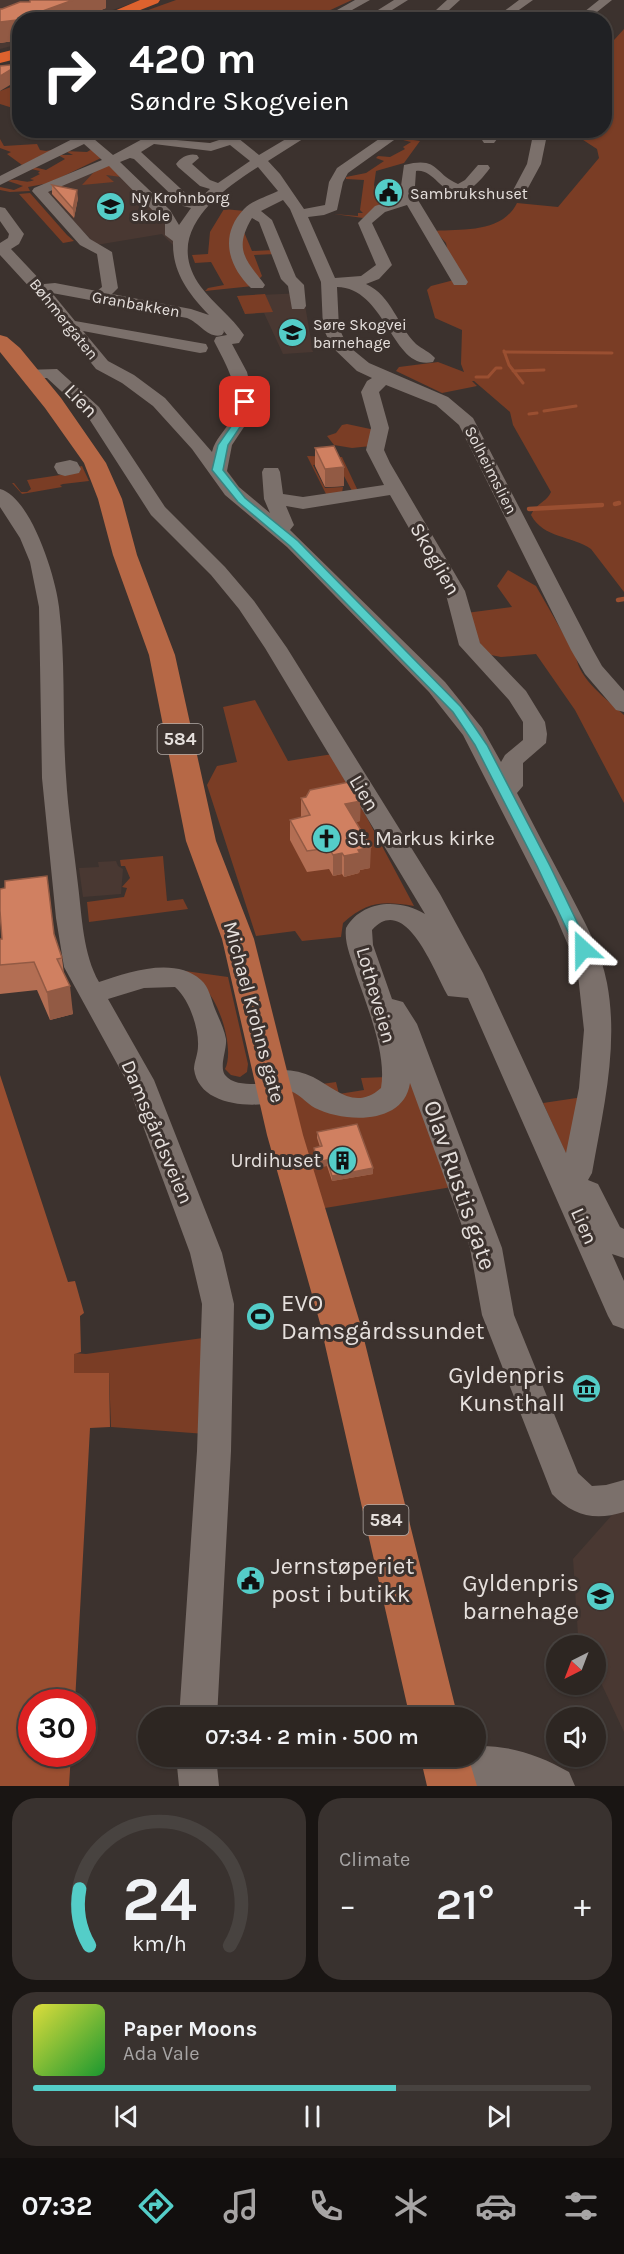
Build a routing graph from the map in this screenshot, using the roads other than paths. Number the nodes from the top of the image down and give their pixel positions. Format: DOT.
graph roads {
  1 [pos="153,0"];
  2 [pos="165,0"];
  3 [pos="364,0"];
  4 [pos="402,0"];
  5 [pos="454,0"];
  6 [pos="527,0"];
  7 [pos="606,0"];
  8 [pos="121,12"];
  9 [pos="134,12"];
  10 [pos="340,12"];
  11 [pos="381,12"];
  12 [pos="440,12"];
  13 [pos="509,12"];
  14 [pos="590,12"];
  15 [pos="85,138"];
  16 [pos="156,138"];
  17 [pos="227,138"];
  18 [pos="230,138"];
  19 [pos="298,138"];
  20 [pos="390,138"];
  21 [pos="540,138"];
  22 [pos="159,142"];
  23 [pos="129,153"];
  24 [pos="192,158"];
  25 [pos="112,161"];
  26 [pos="260,162"];
  27 [pos="483,168"];
  28 [pos="0,181"];
  29 [pos="220,188"];
  30 [pos="286,193"];
  31 [pos="517,196"];
  32 [pos="411,200"];
  33 [pos="199,206"];
  34 [pos="250,210"];
  35 [pos="0,211"];
  36 [pos="299,214"];
  37 [pos="176,235"];
  38 [pos="1,248"];
  39 [pos="329,282"];
  40 [pos="460,282"];
  41 [pos="349,283"];
  42 [pos="257,285"];
  43 [pos="40,289"];
  44 [pos="100,297"];
  45 [pos="298,306"];
  46 [pos="71,326"];
  47 [pos="222,341"];
  48 [pos="0,342"];
  49 [pos="200,348"];
  50 [pos="426,358"];
  51 [pos="30,374"];
  52 [pos="385,378"];
  53 [pos="218,470"];
  54 [pos="271,472"];
  55 [pos="389,490"];
  56 [pos="0,495"];
  57 [pos="273,500"];
  58 [pos="278,528"];
  59 [pos="624,705"];
  60 [pos="505,791"];
  61 [pos="477,990"];
  62 [pos="92,995"];
  63 [pos="379,1006"];
  64 [pos="274,1086"];
  65 [pos="565,1183"];
  66 [pos="624,1246"];
  67 [pos="624,1316"];
  68 [pos="624,1496"];
  69 [pos="199,1707"];
  70 [pos="431,1707"];
  71 [pos="197,1767"];
  72 [pos="448,1770"];
  73 [pos="199,1786"];
  74 [pos="555,1786"];
  1 -- 8 [label="highway"];
  2 -- 9 [label="highway"];
  3 -- 10 [label="street"];
  4 -- 11 [label="street"];
  5 -- 12 [label="street"];
  6 -- 13 [label="street"];
  7 -- 14 [label="street"];
  15 -- 25 [label="street"];
  15 -- 28 [label="street"];
  16 -- 23 [label="street"];
  17 -- 22 [label="street"];
  18 -- 26 [label="street"];
  19 -- 26 [label="street"];
  20 -- 36 [label="street"];
  21 -- 31 [label="street"];
  23 -- 25 [label="street"];
  23 -- 33 [label="street"];
  24 -- 29 [label="street"];
  25 -- 37 [label="street"];
  25 -- 44 [label="street"];
  26 -- 29 [label="street"];
  26 -- 30 [label="street"];
  27 -- 32 [label="street"];
  29 -- 33 [label="street"];
  30 -- 34 [label="street"];
  30 -- 36 [label="street"];
  32 -- 40 [label="street"];
  32 -- 41 [label="street"];
  33 -- 37 [label="street"];
  34 -- 42 [label="street"];
  34 -- 45 [label="street"];
  35 -- 38 [label="street, Bøhmergaten"];
  36 -- 39 [label="street"];
  37 -- 47 [label="street"];
  38 -- 43 [label="street, Bøhmergaten"];
  39 -- 41 [label="street"];
  39 -- 52 [label="street, Solheimslien"];
  41 -- 50 [label="street"];
  43 -- 44 [label="street, Granbakken"];
  43 -- 46 [label="street, Bøhmergaten"];
  44 -- 47 [label="street, Granbakken"];
  46 -- 49 [label="street"];
  46 -- 53 [label="street, Bøhmergaten"];
  47 -- 53 [label="street, Granbakken"];
  48 -- 51 [label="main road, Michael Krohns gate / 584"];
  51 -- 61 [label="street, Lien"];
  51 -- 64 [label="main road, Michael Krohns gate / 584"];
  52 -- 59 [label="street, Solheimslien"];
  52 -- 60 [label="street, Skoglien"];
  53 -- 58 [label="street, Bøhmergaten"];
  54 -- 57 [label="street"];
  55 -- 57 [label="street"];
  56 -- 62 [label="street, Damsgårdsveien"];
  57 -- 58 [label="street"];
  58 -- 60 [label="street, Bøhmergaten"];
  60 -- 65 [label="street, Bøhmergaten"];
  61 -- 63 [label="street, Lotheveien"];
  61 -- 65 [label="street, Lien"];
  62 -- 64 [label="street, Lotheveien"];
  62 -- 69 [label="street, Damsgårdsveien"];
  63 -- 64 [label="street, Lotheveien"];
  63 -- 68 [label="street, Olav Rustis gate"];
  64 -- 70 [label="main road, Michael Krohns gate / 584"];
  65 -- 66 [label="street"];
  65 -- 67 [label="street, Lien"];
  71 -- 73 [label="street"];
  72 -- 74 [label="street"];
}
